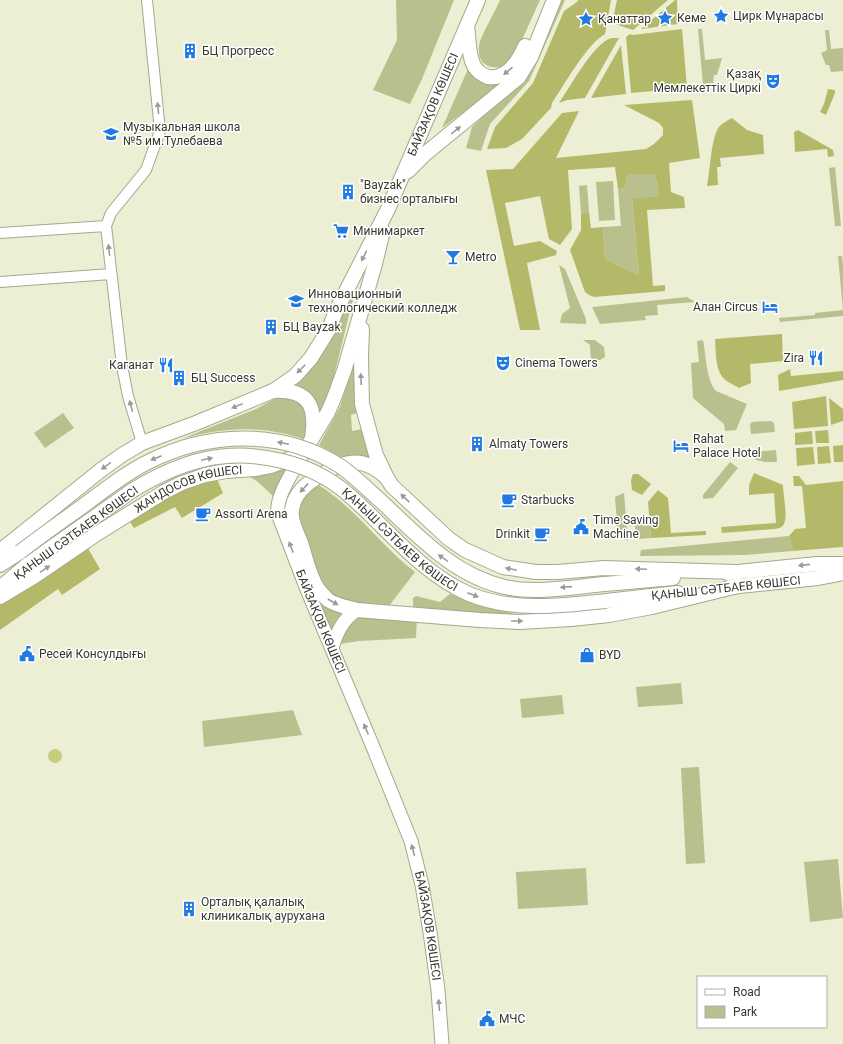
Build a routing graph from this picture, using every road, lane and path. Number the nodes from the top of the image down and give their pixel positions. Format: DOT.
graph roads {
  1 [pos="147,0"];
  2 [pos="478,0"];
  3 [pos="544,0"];
  4 [pos="554,0"];
  5 [pos="467,24"];
  6 [pos="403,175"];
  7 [pos="388,209"];
  8 [pos="106,226"];
  9 [pos="0,233"];
  10 [pos="112,274"];
  11 [pos="0,282"];
  12 [pos="363,304"];
  13 [pos="273,391"];
  14 [pos="142,444"];
  15 [pos="308,446"];
  16 [pos="387,478"];
  17 [pos="0,551"];
  18 [pos="843,564"];
  19 [pos="0,565"];
  20 [pos="843,573"];
  21 [pos="737,579"];
  22 [pos="0,588"];
  23 [pos="0,597"];
  24 [pos="357,610"];
  25 [pos="332,648"];
  26 [pos="442,1044"];
  8 -- 1 [label="street, one-way"];
  2 -- 5 [label="main road, БАЙЗАҚОВ КӨШЕСІ"];
  3 -- 5 [label="main road, one-way"];
  6 -- 4 [label="main road, one-way"];
  5 -- 6 [label="main road, БАЙЗАҚОВ КӨШЕСІ"];
  6 -- 7 [label="main road, БАЙЗАҚОВ КӨШЕСІ"];
  7 -- 12 [label="main road, БАЙЗАҚОВ КӨШЕСІ"];
  7 -- 13 [label="main road, БАЙЗАҚОВ КӨШЕСІ, one-way"];
  8 -- 9 [label="street"];
  10 -- 8 [label="street, one-way"];
  10 -- 11 [label="street"];
  14 -- 10 [label="street, one-way"];
  12 -- 15 [label="main road, БАЙЗАҚОВ КӨШЕСІ"];
  16 -- 12 [label="main road, one-way"];
  13 -- 14 [label="main road, one-way"];
  13 -- 15 [label="main road"];
  14 -- 17 [label="main road, one-way"];
  23 -- 15 [label="main road, ЖАНДОСОВ КӨШЕСІ, one-way"];
  25 -- 15 [label="street, БАЙЗАҚОВ КӨШЕСІ, one-way"];
  21 -- 16 [label="main road, one-way"];
  16 -- 24 [label="main road, one-way"];
  18 -- 21 [label="main road, ҚАНЫШ СӘТБАЕВ КӨШЕСІ, one-way"];
  21 -- 19 [label="main road, ҚАНЫШ СӘТБАЕВ КӨШЕСІ, one-way, bridge"];
  20 -- 21 [label="main road, ҚАНЫШ СӘТБАЕВ КӨШЕСІ"];
  22 -- 21 [label="main road, ҚАНЫШ СӘТБАЕВ КӨШЕСІ, one-way, bridge"];
  24 -- 21 [label="main road, one-way"];
  24 -- 25 [label="street"];
  26 -- 25 [label="street, БАЙЗАҚОВ КӨШЕСІ, one-way"];
}
